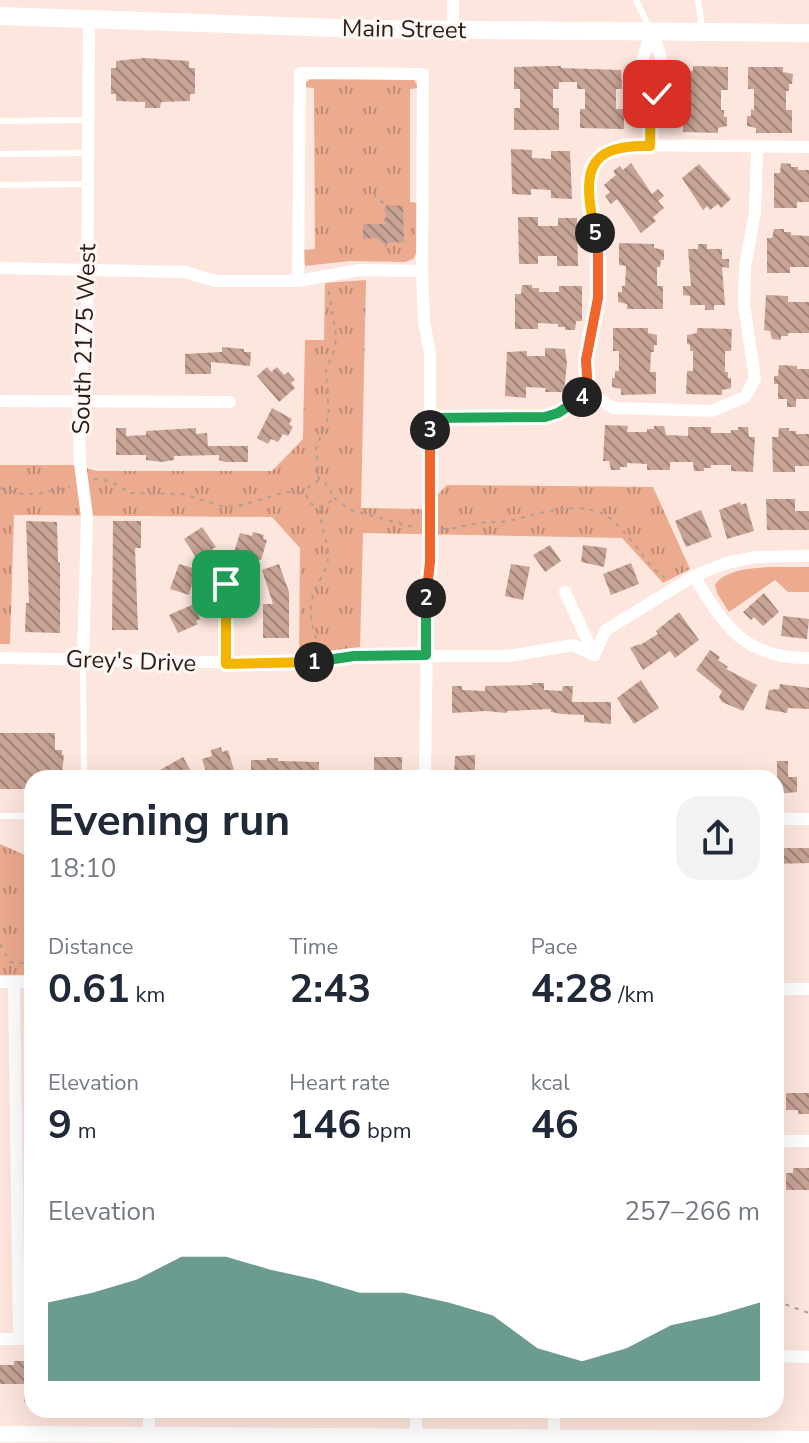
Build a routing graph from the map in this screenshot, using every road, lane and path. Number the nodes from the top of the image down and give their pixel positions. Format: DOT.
graph roads {
  1 [pos="453,0"];
  2 [pos="636,0"];
  3 [pos="698,0"];
  4 [pos="0,16"];
  5 [pos="89,19"];
  6 [pos="453,30"];
  7 [pos="652,32"];
  8 [pos="703,32"];
  9 [pos="809,33"];
  10 [pos="89,120"];
  11 [pos="0,121"];
  12 [pos="650,146"];
  13 [pos="809,147"];
  14 [pos="757,148"];
  15 [pos="89,153"];
  16 [pos="0,154"];
  17 [pos="89,184"];
  18 [pos="0,185"];
  19 [pos="375,193"];
  20 [pos="385,224"];
  21 [pos="386,243"];
  22 [pos="386,249"];
  23 [pos="0,268"];
  24 [pos="88,269"];
  25 [pos="422,271"];
  26 [pos="298,281"];
  27 [pos="329,283"];
  28 [pos="588,392"];
  29 [pos="0,401"];
  30 [pos="78,401"];
  31 [pos="230,402"];
  32 [pos="430,418"];
  33 [pos="93,480"];
  34 [pos="319,481"];
  35 [pos="75,485"];
  36 [pos="0,488"];
  37 [pos="306,494"];
  38 [pos="332,497"];
  39 [pos="320,507"];
  40 [pos="422,529"];
  41 [pos="441,529"];
  42 [pos="809,556"];
  43 [pos="694,576"];
  44 [pos="668,581"];
  45 [pos="226,584"];
  46 [pos="565,592"];
  47 [pos="320,648"];
  48 [pos="426,655"];
  49 [pos="594,655"];
  50 [pos="0,658"];
  51 [pos="83,658"];
  52 [pos="809,658"];
  53 [pos="226,664"];
  54 [pos="84,770"];
  55 [pos="425,770"];
  56 [pos="0,816"];
  57 [pos="24,816"];
  58 [pos="784,819"];
  59 [pos="809,819"];
  60 [pos="0,944"];
  61 [pos="24,963"];
  62 [pos="0,982"];
  63 [pos="14,982"];
  64 [pos="24,982"];
  65 [pos="784,989"];
  66 [pos="809,989"];
  67 [pos="784,1141"];
  68 [pos="809,1141"];
  69 [pos="784,1304"];
  70 [pos="24,1307"];
  71 [pos="809,1313"];
  72 [pos="0,1339"];
  73 [pos="24,1339"];
  74 [pos="784,1356"];
  75 [pos="809,1357"];
  76 [pos="149,1418"];
  77 [pos="416,1418"];
  78 [pos="554,1418"];
  79 [pos="0,1434"];
  80 [pos="149,1435"];
  81 [pos="416,1437"];
  82 [pos="554,1438"];
  83 [pos="129,1439"];
  84 [pos="809,1439"];
  85 [pos="264,1440"];
  86 [pos="351,1440"];
  1 -- 6 [label="street"];
  2 -- 7 [label="lane"];
  3 -- 8 [label="lane"];
  4 -- 5 [label="main road, Main Street"];
  5 -- 6 [label="main road, Main Street"];
  5 -- 10 [label="street, South 2175 West"];
  6 -- 7 [label="main road, Main Street"];
  7 -- 8 [label="main road, Main Street"];
  7 -- 12 [label="street"];
  8 -- 9 [label="main road, Main Street"];
  10 -- 11 [label="lane"];
  10 -- 15 [label="street, South 2175 West"];
  12 -- 14 [label="street"];
  12 -- 28 [label="street"];
  13 -- 14 [label="street"];
  14 -- 28 [label="street"];
  15 -- 16 [label="lane"];
  15 -- 17 [label="street, South 2175 West"];
  17 -- 18 [label="lane"];
  17 -- 24 [label="street, South 2175 West"];
  19 -- 20 [label="path"];
  21 -- 22 [label="path"];
  23 -- 24 [label="street"];
  24 -- 26 [label="street"];
  24 -- 30 [label="street, South 2175 West"];
  25 -- 26 [label="street"];
  25 -- 26 [label="street"];
  25 -- 32 [label="street"];
  27 -- 34 [label="path"];
  28 -- 32 [label="street"];
  29 -- 30 [label="street"];
  30 -- 31 [label="street"];
  30 -- 51 [label="street, South 2175 West"];
  32 -- 48 [label="street"];
  33 -- 37 [label="path"];
  34 -- 37 [label="path"];
  34 -- 38 [label="path"];
  35 -- 36 [label="path"];
  37 -- 39 [label="path"];
  38 -- 39 [label="path"];
  38 -- 40 [label="path"];
  39 -- 47 [label="path"];
  41 -- 44 [label="path"];
  42 -- 43 [label="street"];
  43 -- 49 [label="street"];
  43 -- 52 [label="street"];
  45 -- 53 [label="street"];
  46 -- 49 [label="street"];
  48 -- 49 [label="street, Grey's Drive"];
  48 -- 53 [label="street, Grey's Drive"];
  48 -- 55 [label="street"];
  50 -- 51 [label="street, Grey's Drive"];
  51 -- 53 [label="street, Grey's Drive"];
  51 -- 54 [label="lane"];
  56 -- 57 [label="lane"];
  58 -- 59 [label="street"];
  60 -- 61 [label="path"];
  62 -- 63 [label="street"];
  63 -- 64 [label="street"];
  63 -- 70 [label="street"];
  65 -- 66 [label="street"];
  67 -- 68 [label="street"];
  69 -- 71 [label="path"];
  72 -- 73 [label="street"];
  74 -- 75 [label="street"];
  76 -- 80 [label="street"];
  77 -- 81 [label="street"];
  78 -- 82 [label="street"];
  79 -- 83 [label="street"];
  80 -- 83 [label="street"];
  80 -- 85 [label="street"];
  81 -- 82 [label="street"];
  81 -- 86 [label="street"];
  82 -- 84 [label="street"];
  85 -- 86 [label="street"];
}
